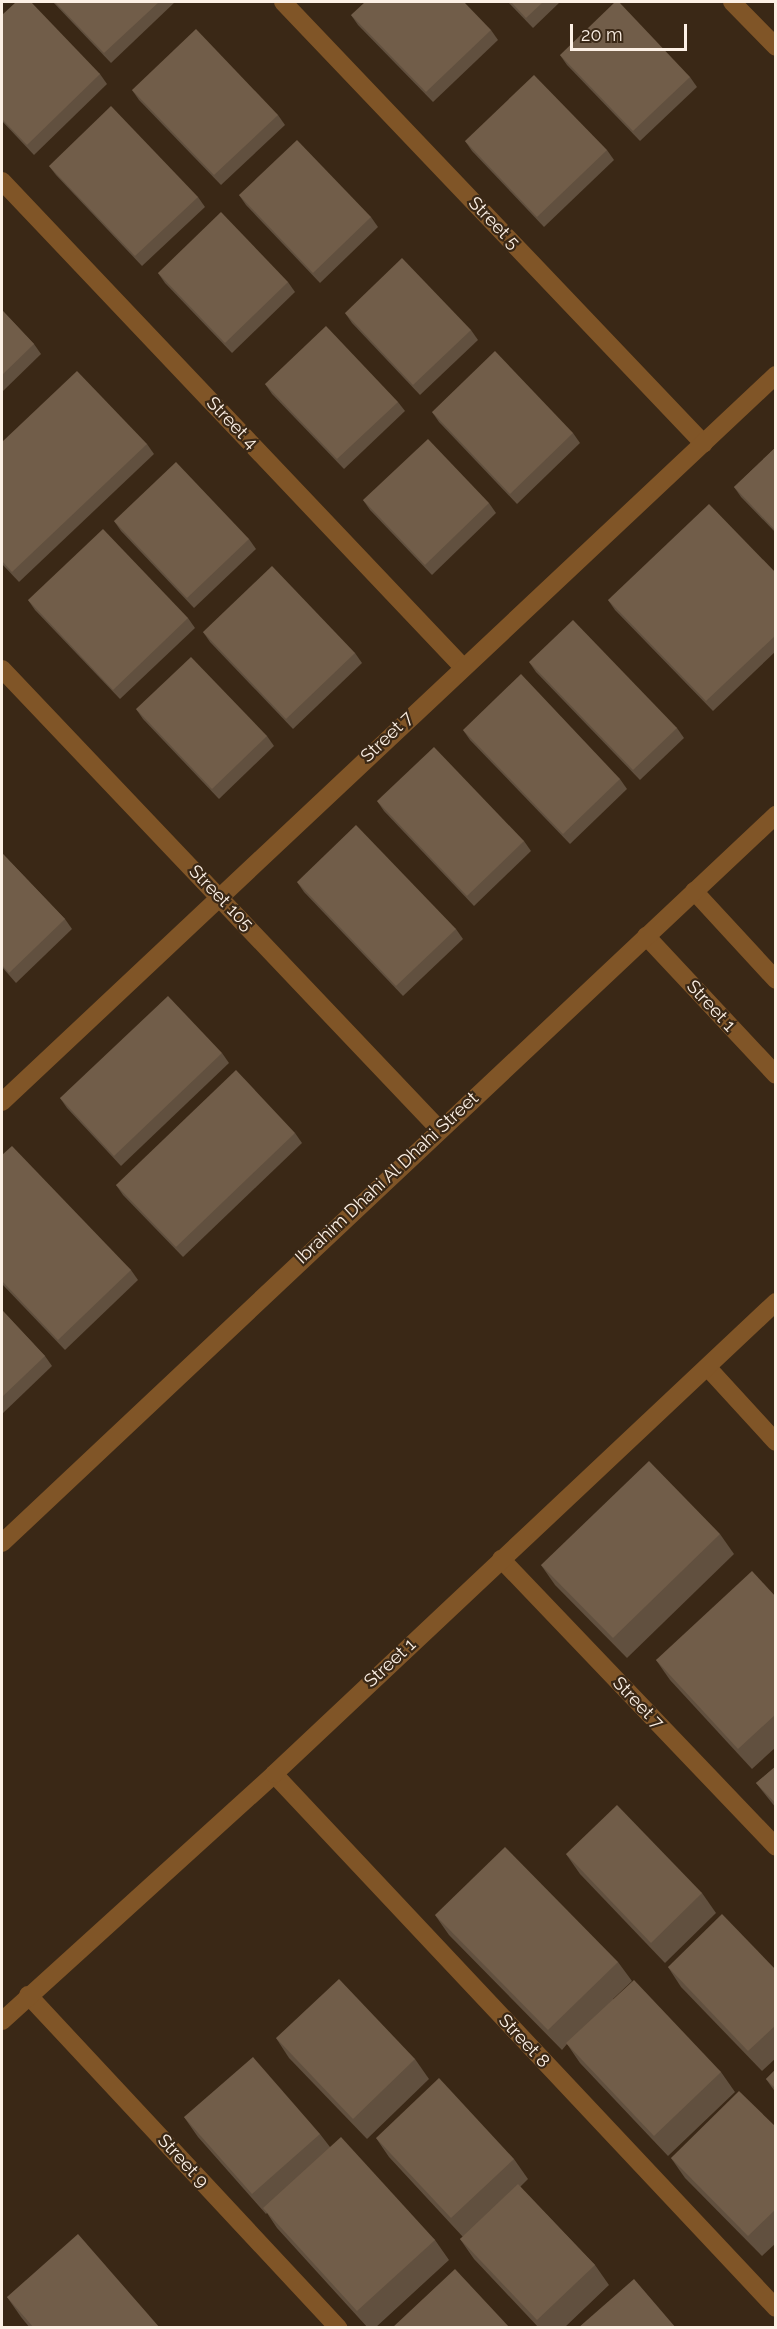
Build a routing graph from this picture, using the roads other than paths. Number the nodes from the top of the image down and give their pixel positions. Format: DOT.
graph roads {
  1 [pos="283,2"];
  2 [pos="732,2"];
  3 [pos="776,47"];
  4 [pos="2,181"];
  5 [pos="776,375"];
  6 [pos="704,444"];
  7 [pos="462,666"];
  8 [pos="2,669"];
  9 [pos="776,815"];
  10 [pos="694,891"];
  11 [pos="220,896"];
  12 [pos="646,936"];
  13 [pos="776,980"];
  14 [pos="776,1075"];
  15 [pos="2,1101"];
  16 [pos="439,1129"];
  17 [pos="776,1302"];
  18 [pos="709,1369"];
  19 [pos="776,1442"];
  20 [pos="2,1543"];
  21 [pos="501,1558"];
  22 [pos="274,1774"];
  23 [pos="776,1847"];
  24 [pos="28,1995"];
  25 [pos="2,2021"];
  26 [pos="776,2308"];
  27 [pos="338,2328"];
  1 -- 6 [label="street, Street 5"];
  2 -- 3 [label="street"];
  4 -- 7 [label="street, Street 4"];
  5 -- 6 [label="street, Street 7"];
  6 -- 7 [label="street, Street 7"];
  7 -- 11 [label="street, Street 7"];
  8 -- 11 [label="street, Street 105"];
  9 -- 10 [label="street, Ibrahim Dhahi Al Dhahi Street"];
  10 -- 12 [label="street, Ibrahim Dhahi Al Dhahi Street"];
  10 -- 13 [label="street"];
  11 -- 15 [label="street, Street 7"];
  11 -- 16 [label="street, Street 105"];
  12 -- 14 [label="street, Street 1"];
  12 -- 16 [label="street, Ibrahim Dhahi Al Dhahi Street"];
  16 -- 20 [label="street, Ibrahim Dhahi Al Dhahi Street"];
  17 -- 18 [label="street, Street 1"];
  18 -- 19 [label="street"];
  18 -- 21 [label="street, Street 1"];
  21 -- 22 [label="street, Street 1"];
  21 -- 23 [label="street, Street 7"];
  22 -- 24 [label="street, Street 1"];
  22 -- 26 [label="street, Street 8"];
  24 -- 25 [label="street, Street 1"];
  24 -- 27 [label="street, Street 9"];
}
